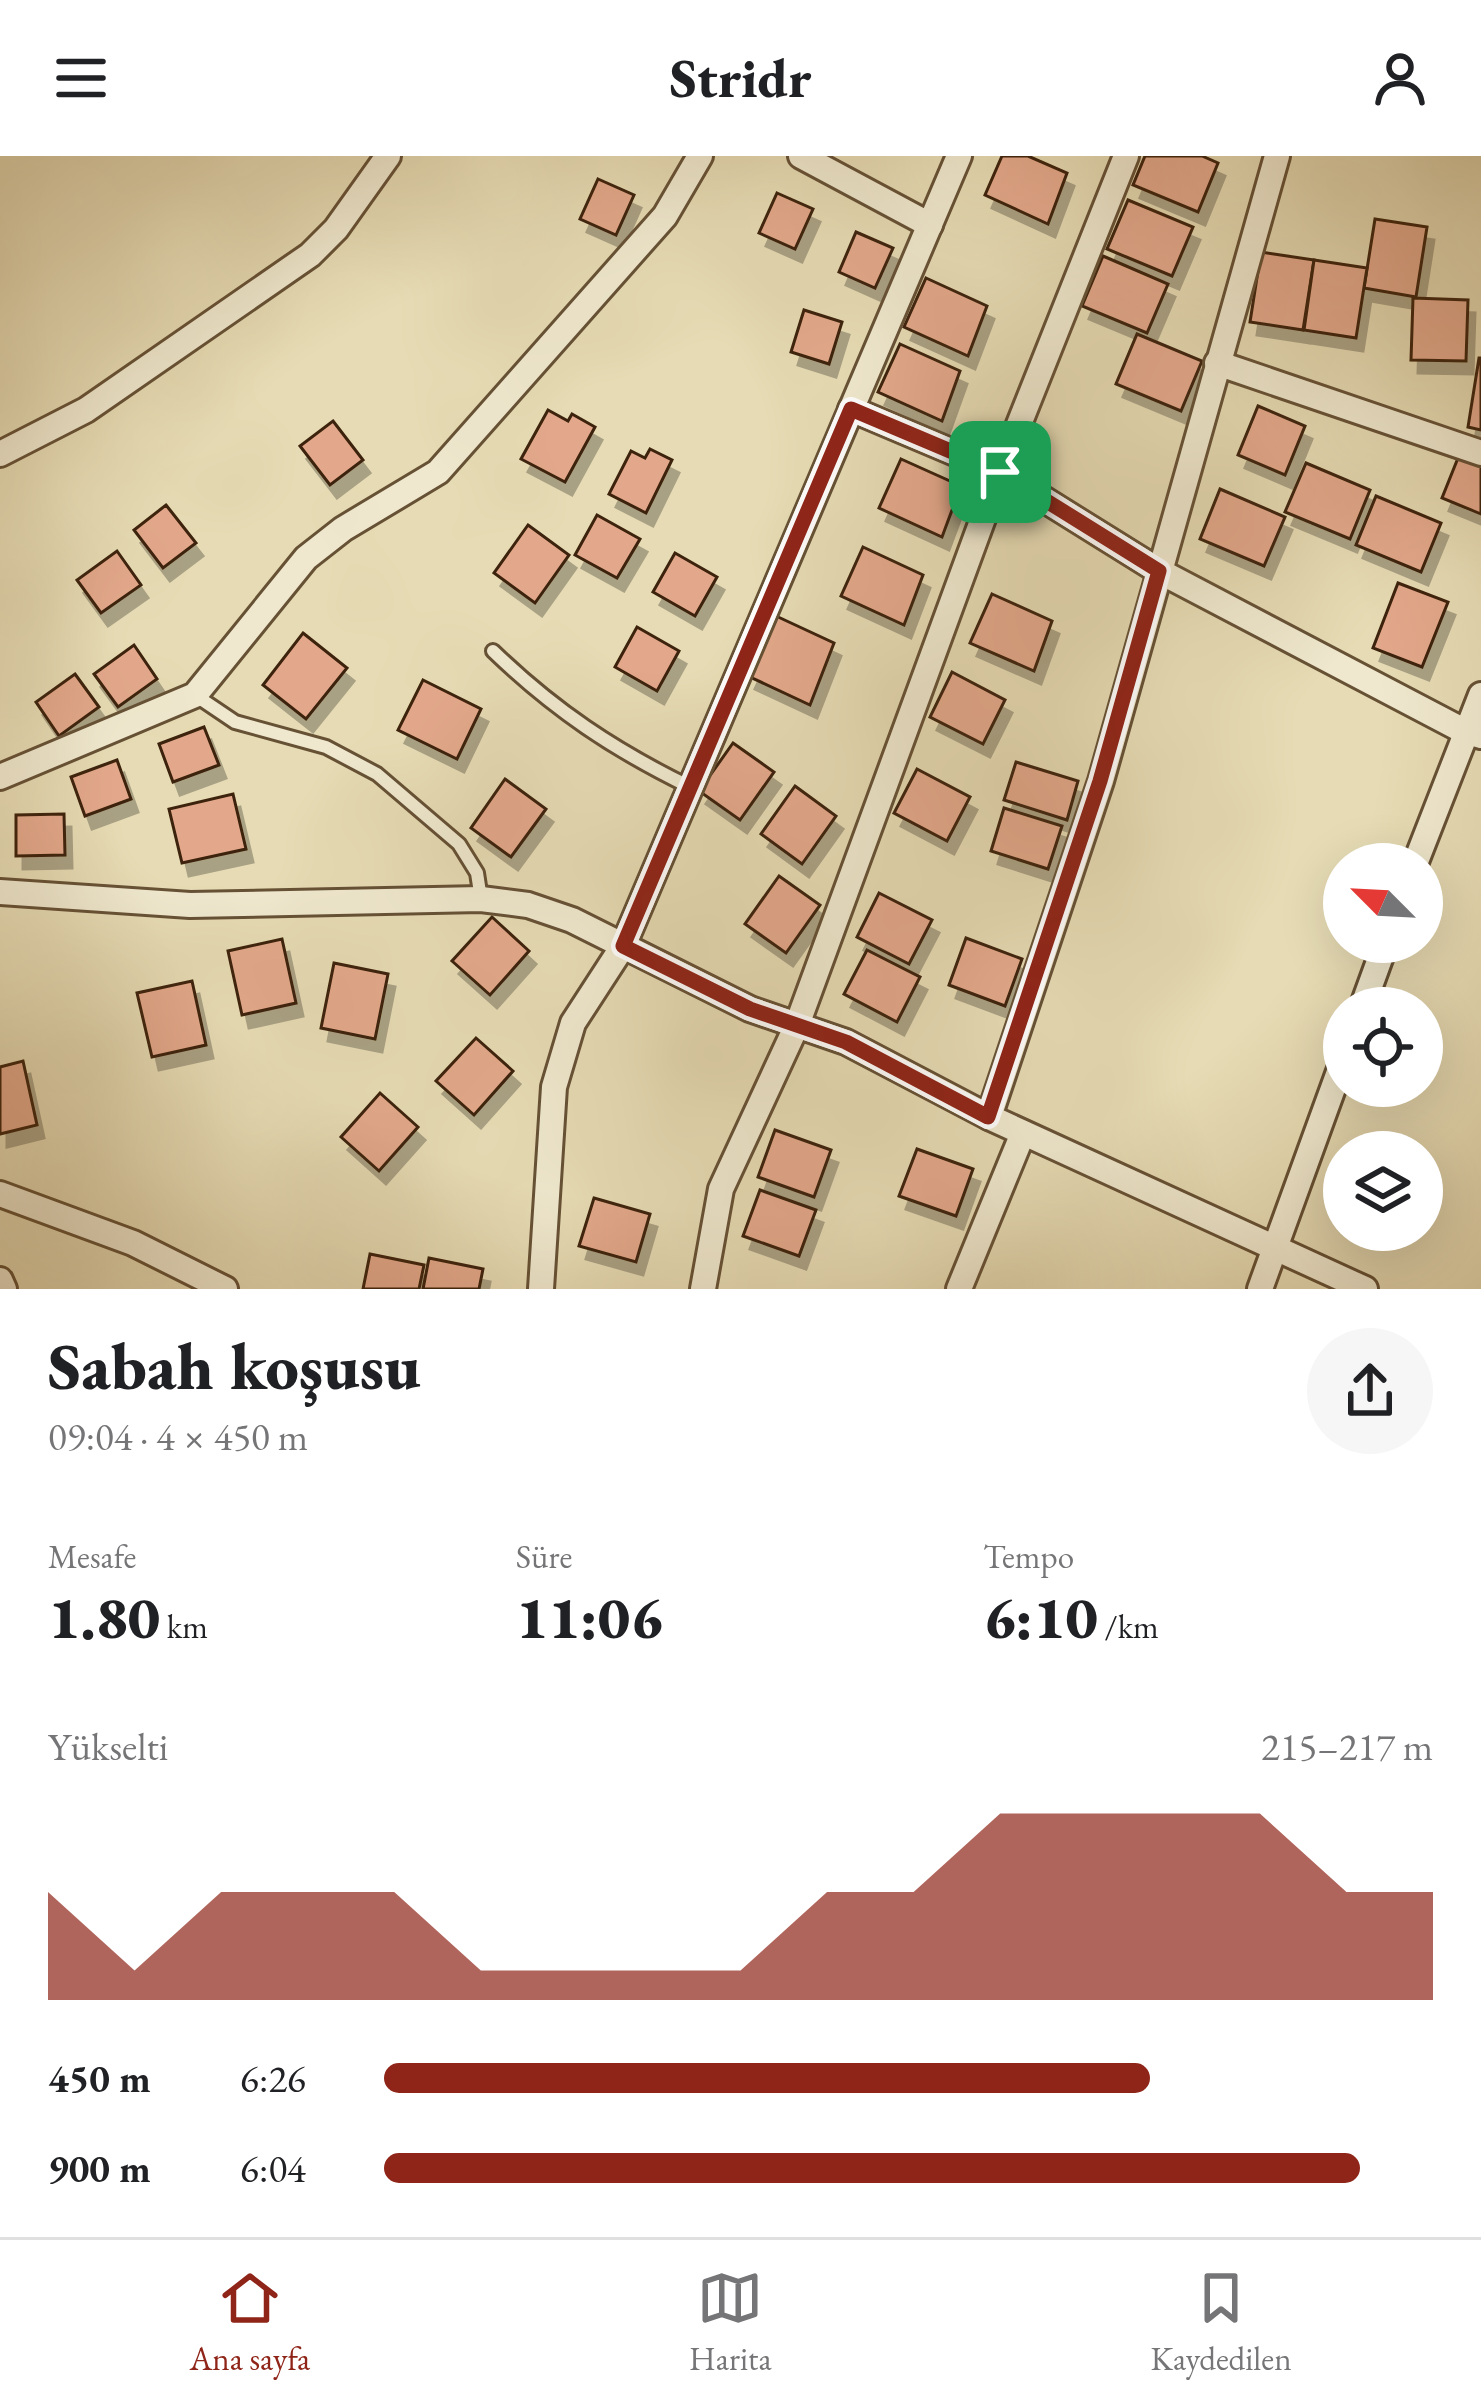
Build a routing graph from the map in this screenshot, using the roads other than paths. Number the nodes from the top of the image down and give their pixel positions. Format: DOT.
graph roads {
  1 [pos="388,156"];
  2 [pos="700,156"];
  3 [pos="801,156"];
  4 [pos="959,156"];
  5 [pos="1126,156"];
  6 [pos="1277,156"];
  7 [pos="930,224"];
  8 [pos="1217,363"];
  9 [pos="851,409"];
  10 [pos="1481,453"];
  11 [pos="0,454"];
  12 [pos="1000,472"];
  13 [pos="1159,571"];
  14 [pos="493,651"];
  15 [pos="195,695"];
  16 [pos="1481,695"];
  17 [pos="1472,734"];
  18 [pos="0,777"];
  19 [pos="690,787"];
  20 [pos="1424,843"];
  21 [pos="0,892"];
  22 [pos="481,899"];
  23 [pos="623,946"];
  24 [pos="797,1025"];
  25 [pos="1326,1107"];
  26 [pos="988,1117"];
  27 [pos="1023,1133"];
  28 [pos="0,1194"];
  29 [pos="1274,1250"];
  30 [pos="0,1280"];
  31 [pos="4,1289"];
  32 [pos="224,1289"];
  33 [pos="541,1289"];
  34 [pos="703,1289"];
  35 [pos="959,1289"];
  36 [pos="1260,1289"];
  37 [pos="1365,1289"];
  1 -- 11 [label="street"];
  2 -- 15 [label="street"];
  3 -- 7 [label="street"];
  4 -- 7 [label="street"];
  5 -- 12 [label="street"];
  6 -- 8 [label="street"];
  7 -- 9 [label="street"];
  8 -- 10 [label="street"];
  8 -- 13 [label="street"];
  9 -- 12 [label="street"];
  9 -- 19 [label="street"];
  12 -- 13 [label="street"];
  12 -- 24 [label="street"];
  13 -- 17 [label="street"];
  13 -- 26 [label="street"];
  14 -- 19 [label="lane"];
  15 -- 18 [label="street"];
  15 -- 22 [label="lane"];
  16 -- 17 [label="street"];
  17 -- 20 [label="street"];
  19 -- 23 [label="street"];
  21 -- 22 [label="street"];
  22 -- 23 [label="street"];
  23 -- 24 [label="street"];
  23 -- 33 [label="street"];
  24 -- 26 [label="street"];
  24 -- 34 [label="street"];
  25 -- 29 [label="street"];
  26 -- 27 [label="street"];
  27 -- 29 [label="street"];
  27 -- 35 [label="street"];
  28 -- 32 [label="street"];
  29 -- 36 [label="street"];
  29 -- 37 [label="street"];
  30 -- 31 [label="street"];
}
